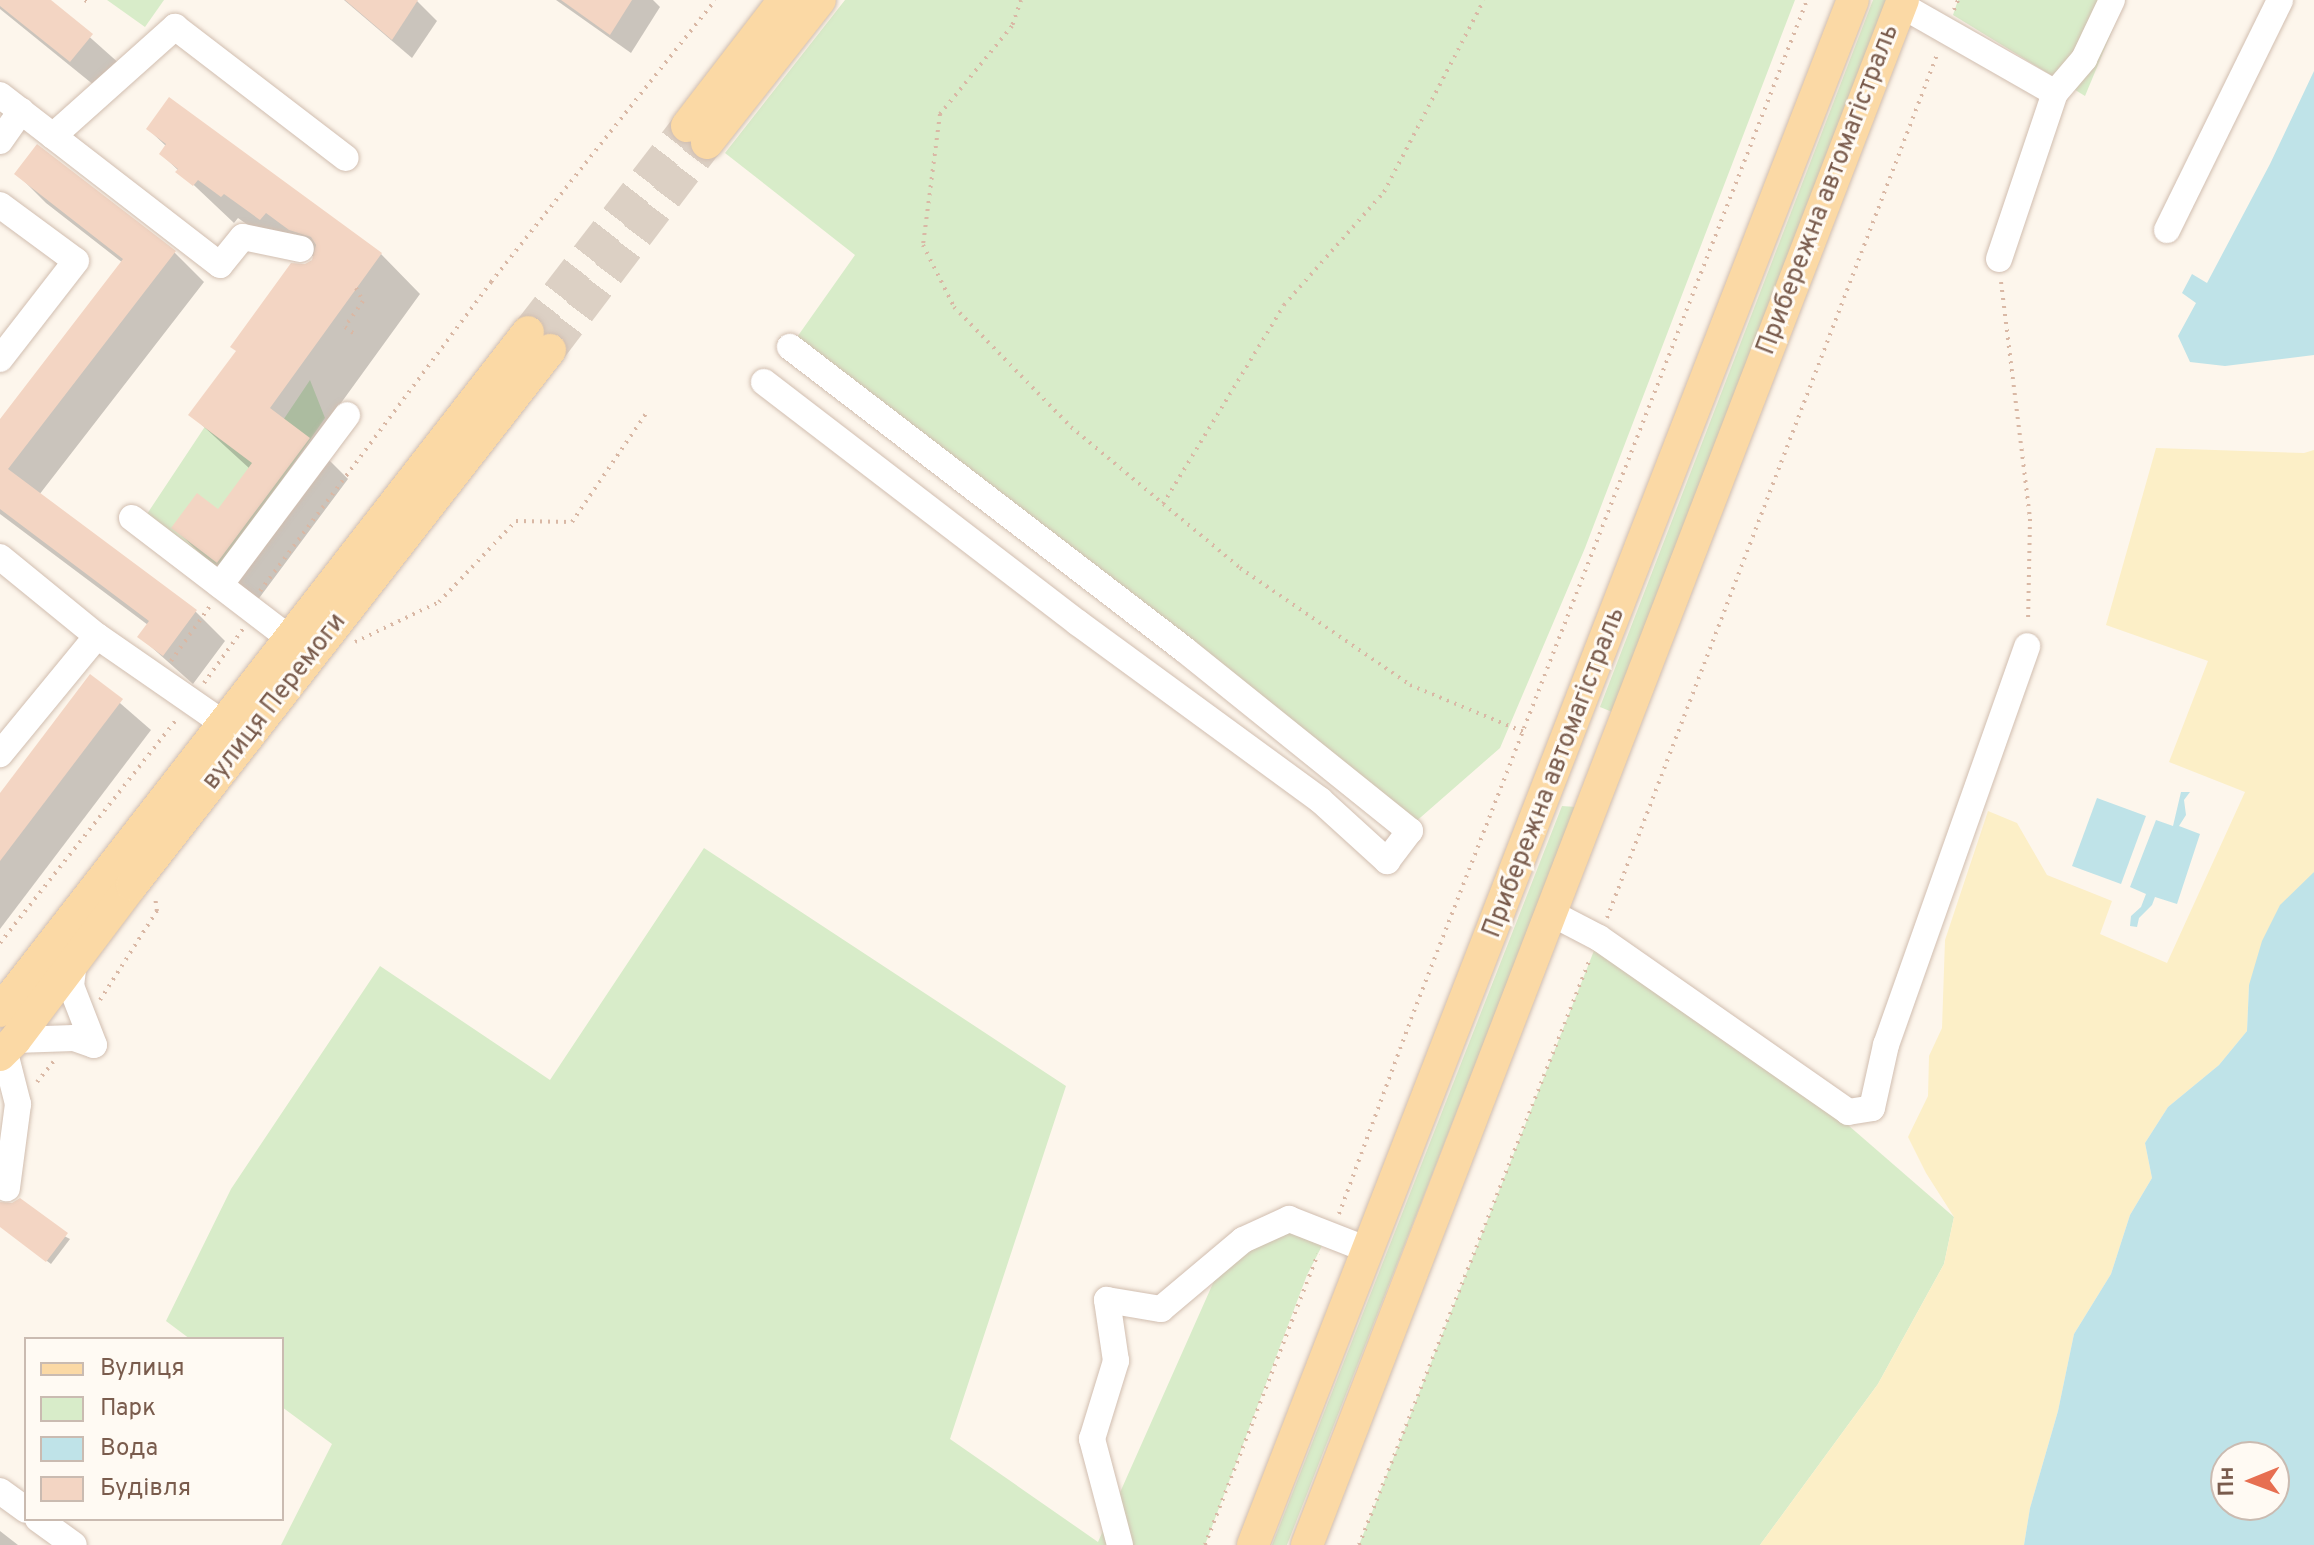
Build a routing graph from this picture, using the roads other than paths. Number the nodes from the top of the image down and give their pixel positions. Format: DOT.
graph roads {
  1 [pos="784,0"];
  2 [pos="820,0"];
  3 [pos="1853,0"];
  4 [pos="2112,0"];
  5 [pos="2280,0"];
  6 [pos="1902,2"];
  7 [pos="2055,93"];
  8 [pos="0,95"];
  9 [pos="21,111"];
  10 [pos="53,136"];
  11 [pos="0,141"];
  12 [pos="346,158"];
  13 [pos="0,205"];
  14 [pos="2167,230"];
  15 [pos="301,249"];
  16 [pos="1999,259"];
  17 [pos="790,347"];
  18 [pos="0,359"];
  19 [pos="764,382"];
  20 [pos="347,415"];
  21 [pos="132,518"];
  22 [pos="0,557"];
  23 [pos="222,586"];
  24 [pos="97,636"];
  25 [pos="290,639"];
  26 [pos="2027,646"];
  27 [pos="1588,690"];
  28 [pos="1624,723"];
  29 [pos="224,724"];
  30 [pos="0,754"];
  31 [pos="1593,798"];
  32 [pos="1543,806"];
  33 [pos="1549,912"];
  34 [pos="74,960"];
  35 [pos="0,1011"];
  36 [pos="6,1048"];
  37 [pos="7,1188"];
  38 [pos="1368,1250"];
  39 [pos="0,1491"];
  40 [pos="24,1509"];
  41 [pos="41,1521"];
  42 [pos="74,1545"];
  43 [pos="1120,1545"];
  44 [pos="1253,1545"];
  45 [pos="1307,1545"];
  1 -- 2 [label="main road"];
  3 -- 27 [label="main road, Прибережна автомагістраль"];
  4 -- 7 [label="street"];
  5 -- 14 [label="street"];
  6 -- 7 [label="street"];
  6 -- 28 [label="main road, Прибережна автомагістраль"];
  7 -- 16 [label="street"];
  8 -- 9 [label="street"];
  9 -- 10 [label="street"];
  9 -- 11 [label="street"];
  10 -- 12 [label="street"];
  10 -- 15 [label="street"];
  13 -- 18 [label="street"];
  17 -- 19 [label="street"];
  20 -- 23 [label="street"];
  21 -- 23 [label="street"];
  22 -- 24 [label="street"];
  23 -- 25 [label="street"];
  24 -- 29 [label="street"];
  24 -- 30 [label="street"];
  25 -- 29 [label="main road, вулиця Перемоги"];
  25 -- 34 [label="main road, вулиця Перемоги"];
  26 -- 33 [label="street"];
  27 -- 28 [label="main road"];
  27 -- 32 [label="main road, Прибережна автомагістраль"];
  28 -- 31 [label="main road, Прибережна автомагістраль"];
  29 -- 35 [label="main road, вулиця Перемоги"];
  31 -- 32 [label="main road"];
  31 -- 33 [label="main road, Прибережна автомагістраль"];
  32 -- 38 [label="main road, Прибережна автомагістраль"];
  33 -- 45 [label="main road, Прибережна автомагістраль"];
  34 -- 36 [label="main road, вулиця Перемоги"];
  34 -- 36 [label="street"];
  36 -- 37 [label="street"];
  38 -- 43 [label="street"];
  38 -- 44 [label="main road, Прибережна автомагістраль"];
  39 -- 40 [label="street"];
  41 -- 42 [label="street"];
}
